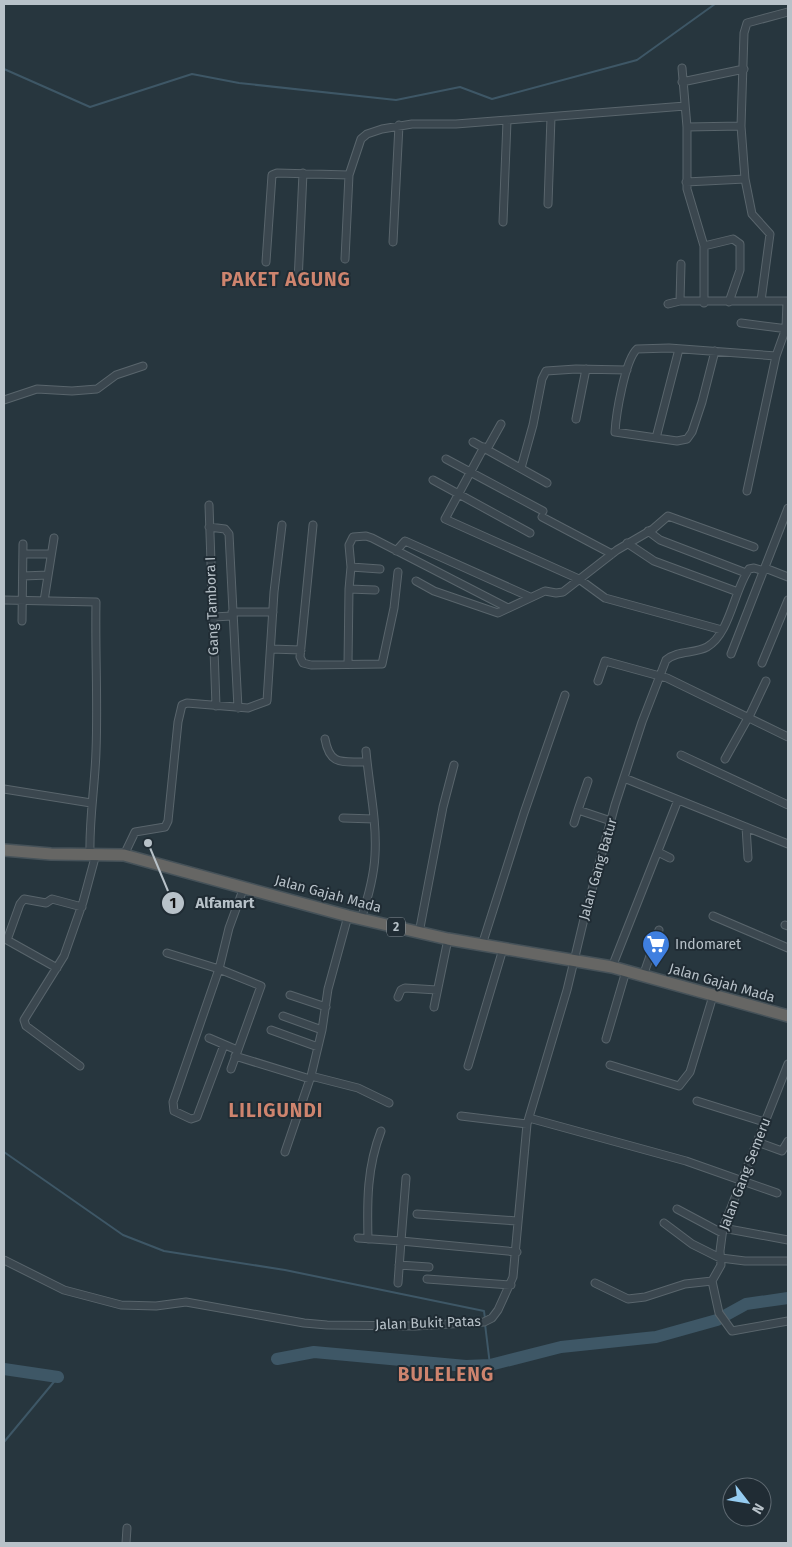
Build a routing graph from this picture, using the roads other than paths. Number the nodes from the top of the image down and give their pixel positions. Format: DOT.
graph roads {
  1 [pos="788,12"];
  2 [pos="682,68"];
  3 [pos="744,68"];
  4 [pos="682,82"];
  5 [pos="684,106"];
  6 [pos="551,117"];
  7 [pos="507,121"];
  8 [pos="399,125"];
  9 [pos="741,126"];
  10 [pos="687,127"];
  11 [pos="304,173"];
  12 [pos="348,175"];
  13 [pos="745,179"];
  14 [pos="686,182"];
  15 [pos="548,204"];
  16 [pos="503,222"];
  17 [pos="393,242"];
  18 [pos="704,246"];
  19 [pos="345,259"];
  20 [pos="266,262"];
  21 [pos="681,264"];
  22 [pos="298,282"];
  23 [pos="680,301"];
  24 [pos="761,301"];
  25 [pos="704,302"];
  26 [pos="729,302"];
  27 [pos="668,304"];
  28 [pos="741,323"];
  29 [pos="787,329"];
  30 [pos="679,349"];
  31 [pos="715,351"];
  32 [pos="776,356"];
  33 [pos="143,366"];
  34 [pos="586,369"];
  35 [pos="627,370"];
  36 [pos="4,400"];
  37 [pos="576,420"];
  38 [pos="501,424"];
  39 [pos="656,438"];
  40 [pos="473,442"];
  41 [pos="485,448"];
  42 [pos="446,459"];
  43 [pos="521,468"];
  44 [pos="470,472"];
  45 [pos="433,480"];
  46 [pos="547,483"];
  47 [pos="747,490"];
  48 [pos="458,494"];
  49 [pos="209,505"];
  50 [pos="788,508"];
  51 [pos="282,524"];
  52 [pos="313,525"];
  53 [pos="209,527"];
  54 [pos="648,531"];
  55 [pos="530,532"];
  56 [pos="54,538"];
  57 [pos="627,543"];
  58 [pos="23,544"];
  59 [pos="754,547"];
  60 [pos="396,552"];
  61 [pos="22,554"];
  62 [pos="51,554"];
  63 [pos="612,554"];
  64 [pos="351,567"];
  65 [pos="380,569"];
  66 [pos="764,570"];
  67 [pos="398,572"];
  68 [pos="746,574"];
  69 [pos="48,575"];
  70 [pos="22,576"];
  71 [pos="788,577"];
  72 [pos="579,579"];
  73 [pos="416,581"];
  74 [pos="349,589"];
  75 [pos="375,590"];
  76 [pos="738,592"];
  77 [pos="530,596"];
  78 [pos="4,600"];
  79 [pos="22,600"];
  80 [pos="788,600"];
  81 [pos="44,601"];
  82 [pos="508,608"];
  83 [pos="273,612"];
  84 [pos="232,614"];
  85 [pos="213,618"];
  86 [pos="22,621"];
  87 [pos="722,630"];
  88 [pos="271,649"];
  89 [pos="301,650"];
  90 [pos="731,654"];
  91 [pos="762,663"];
  92 [pos="348,664"];
  93 [pos="660,675"];
  94 [pos="598,681"];
  95 [pos="766,681"];
  96 [pos="566,695"];
  97 [pos="216,706"];
  98 [pos="238,708"];
  99 [pos="748,718"];
  100 [pos="788,737"];
  101 [pos="325,739"];
  102 [pos="366,751"];
  103 [pos="681,756"];
  104 [pos="725,759"];
  105 [pos="367,762"];
  106 [pos="454,765"];
  107 [pos="624,778"];
  108 [pos="588,781"];
  109 [pos="4,789"];
  110 [pos="678,800"];
  111 [pos="91,803"];
  112 [pos="788,805"];
  113 [pos="578,810"];
  114 [pos="343,818"];
  115 [pos="374,819"];
  116 [pos="612,821"];
  117 [pos="574,822"];
  118 [pos="746,828"];
  119 [pos="788,842"];
  120 [pos="4,850"];
  121 [pos="658,852"];
  122 [pos="93,854"];
  123 [pos="124,855"];
  124 [pos="670,858"];
  125 [pos="748,858"];
  126 [pos="244,887"];
  127 [pos="82,907"];
  128 [pos="348,916"];
  129 [pos="713,916"];
  130 [pos="361,919"];
  131 [pos="658,930"];
  132 [pos="419,932"];
  133 [pos="448,939"];
  134 [pos="5,943"];
  135 [pos="482,945"];
  136 [pos="788,948"];
  137 [pos="503,949"];
  138 [pos="167,952"];
  139 [pos="574,960"];
  140 [pos="612,967"];
  141 [pos="57,968"];
  142 [pos="220,969"];
  143 [pos="626,971"];
  144 [pos="643,976"];
  145 [pos="437,990"];
  146 [pos="290,996"];
  147 [pos="713,996"];
  148 [pos="398,997"];
  149 [pos="326,1007"];
  150 [pos="434,1007"];
  151 [pos="283,1016"];
  152 [pos="788,1016"];
  153 [pos="272,1030"];
  154 [pos="322,1030"];
  155 [pos="209,1038"];
  156 [pos="606,1039"];
  157 [pos="224,1045"];
  158 [pos="318,1047"];
  159 [pos="236,1053"];
  160 [pos="788,1064"];
  161 [pos="610,1065"];
  162 [pos="80,1066"];
  163 [pos="468,1066"];
  164 [pos="230,1069"];
  165 [pos="310,1077"];
  166 [pos="697,1101"];
  167 [pos="389,1103"];
  168 [pos="461,1116"];
  169 [pos="528,1121"];
  170 [pos="764,1122"];
  171 [pos="381,1131"];
  172 [pos="788,1141"];
  173 [pos="757,1142"];
  174 [pos="285,1152"];
  175 [pos="406,1178"];
  176 [pos="742,1180"];
  177 [pos="777,1193"];
  178 [pos="677,1209"];
  179 [pos="417,1214"];
  180 [pos="517,1221"];
  181 [pos="664,1223"];
  182 [pos="722,1230"];
  183 [pos="358,1238"];
  184 [pos="368,1239"];
  185 [pos="788,1240"];
  186 [pos="401,1241"];
  187 [pos="517,1252"];
  188 [pos="721,1258"];
  189 [pos="4,1260"];
  190 [pos="788,1260"];
  191 [pos="399,1265"];
  192 [pos="429,1267"];
  193 [pos="427,1279"];
  194 [pos="712,1281"];
  195 [pos="398,1283"];
  196 [pos="595,1283"];
  197 [pos="511,1285"];
  198 [pos="788,1321"];
  199 [pos="127,1528"];
  200 [pos="126,1543"];
  1 -- 3 [label="street"];
  2 -- 4 [label="street"];
  3 -- 4 [label="street"];
  3 -- 9 [label="street"];
  4 -- 5 [label="street"];
  5 -- 6 [label="street"];
  5 -- 10 [label="street"];
  6 -- 7 [label="street"];
  6 -- 15 [label="street"];
  7 -- 8 [label="street"];
  7 -- 16 [label="street"];
  8 -- 12 [label="street"];
  8 -- 17 [label="street"];
  9 -- 10 [label="street"];
  9 -- 13 [label="street"];
  10 -- 14 [label="street"];
  11 -- 12 [label="street"];
  11 -- 20 [label="street"];
  11 -- 22 [label="street"];
  12 -- 19 [label="street"];
  13 -- 14 [label="street"];
  13 -- 24 [label="street"];
  14 -- 18 [label="street"];
  18 -- 25 [label="street"];
  18 -- 26 [label="street"];
  21 -- 23 [label="street"];
  23 -- 25 [label="street"];
  23 -- 27 [label="street"];
  24 -- 26 [label="street"];
  24 -- 29 [label="street"];
  25 -- 26 [label="street"];
  28 -- 29 [label="street"];
  29 -- 32 [label="street"];
  30 -- 31 [label="street"];
  30 -- 35 [label="street"];
  30 -- 39 [label="street"];
  31 -- 32 [label="street"];
  31 -- 39 [label="street"];
  32 -- 47 [label="street"];
  33 -- 36 [label="street"];
  34 -- 35 [label="street"];
  34 -- 37 [label="street"];
  34 -- 43 [label="street"];
  35 -- 39 [label="street"];
  38 -- 41 [label="street"];
  40 -- 41 [label="street"];
  41 -- 43 [label="street"];
  41 -- 44 [label="street"];
  42 -- 44 [label="street"];
  43 -- 46 [label="street"];
  44 -- 48 [label="street"];
  44 -- 63 [label="street"];
  45 -- 48 [label="street"];
  48 -- 55 [label="street"];
  48 -- 72 [label="street"];
  49 -- 53 [label="street, Gang Tambora I"];
  50 -- 66 [label="street"];
  51 -- 83 [label="street"];
  52 -- 89 [label="street"];
  53 -- 84 [label="street"];
  53 -- 85 [label="street, Gang Tambora I"];
  54 -- 57 [label="street"];
  54 -- 59 [label="street"];
  54 -- 68 [label="street"];
  56 -- 62 [label="street"];
  57 -- 63 [label="street"];
  57 -- 76 [label="street"];
  58 -- 61 [label="street"];
  60 -- 64 [label="street"];
  60 -- 77 [label="street"];
  60 -- 82 [label="street"];
  61 -- 62 [label="street"];
  61 -- 70 [label="street"];
  62 -- 69 [label="street"];
  63 -- 72 [label="street"];
  64 -- 65 [label="street"];
  64 -- 74 [label="street"];
  66 -- 68 [label="street"];
  66 -- 71 [label="street"];
  66 -- 90 [label="street"];
  67 -- 92 [label="street"];
  68 -- 76 [label="street"];
  69 -- 70 [label="street"];
  69 -- 81 [label="street"];
  70 -- 79 [label="street"];
  72 -- 77 [label="street"];
  72 -- 87 [label="street"];
  73 -- 82 [label="street"];
  74 -- 75 [label="street"];
  74 -- 92 [label="street"];
  76 -- 87 [label="street"];
  77 -- 82 [label="street"];
  78 -- 79 [label="street"];
  79 -- 81 [label="street"];
  79 -- 86 [label="street"];
  80 -- 91 [label="street"];
  81 -- 111 [label="street"];
  83 -- 84 [label="street"];
  83 -- 88 [label="street"];
  84 -- 85 [label="street"];
  84 -- 98 [label="street"];
  85 -- 97 [label="street, Gang Tambora I"];
  87 -- 93 [label="street, Jalan Gang Batur"];
  88 -- 89 [label="street"];
  88 -- 98 [label="street"];
  89 -- 92 [label="street"];
  93 -- 94 [label="street"];
  93 -- 99 [label="street"];
  93 -- 107 [label="street, Jalan Gang Batur"];
  95 -- 99 [label="street"];
  96 -- 135 [label="street"];
  97 -- 98 [label="street"];
  97 -- 123 [label="street"];
  99 -- 100 [label="street"];
  99 -- 104 [label="street"];
  101 -- 105 [label="street"];
  102 -- 105 [label="street"];
  103 -- 112 [label="street"];
  105 -- 115 [label="street"];
  106 -- 132 [label="street"];
  107 -- 110 [label="street"];
  107 -- 116 [label="street, Jalan Gang Batur"];
  108 -- 113 [label="street"];
  109 -- 111 [label="street"];
  110 -- 118 [label="street"];
  110 -- 121 [label="street"];
  111 -- 122 [label="street"];
  113 -- 116 [label="street"];
  113 -- 117 [label="street"];
  114 -- 115 [label="street"];
  115 -- 130 [label="street"];
  116 -- 139 [label="street, Jalan Gang Batur"];
  118 -- 119 [label="street"];
  118 -- 125 [label="street"];
  120 -- 122 [label="highway, Jalan Gajah Mada / 2"];
  121 -- 124 [label="street"];
  121 -- 140 [label="street"];
  122 -- 123 [label="highway, Jalan Gajah Mada / 2"];
  122 -- 127 [label="street"];
  123 -- 126 [label="highway, Jalan Gajah Mada / 2"];
  126 -- 128 [label="highway, Jalan Gajah Mada / 2"];
  126 -- 142 [label="street"];
  127 -- 134 [label="street"];
  127 -- 141 [label="street"];
  128 -- 130 [label="highway, Jalan Gajah Mada / 2"];
  128 -- 149 [label="street"];
  129 -- 136 [label="street"];
  130 -- 132 [label="highway, Jalan Gajah Mada / 2"];
  131 -- 144 [label="street"];
  132 -- 133 [label="highway, Jalan Gajah Mada / 2"];
  133 -- 135 [label="highway, Jalan Gajah Mada / 2"];
  133 -- 145 [label="street"];
  134 -- 141 [label="street"];
  135 -- 137 [label="highway, Jalan Gajah Mada / 2"];
  137 -- 139 [label="highway, Jalan Gajah Mada / 2"];
  137 -- 163 [label="street"];
  138 -- 142 [label="street"];
  139 -- 140 [label="highway, Jalan Gajah Mada / 2"];
  139 -- 169 [label="street, Jalan Bukit Patas"];
  140 -- 143 [label="highway, Jalan Gajah Mada / 2"];
  141 -- 162 [label="street"];
  142 -- 157 [label="street"];
  142 -- 159 [label="street"];
  143 -- 144 [label="highway, Jalan Gajah Mada / 2"];
  143 -- 156 [label="street"];
  144 -- 147 [label="highway, Jalan Gajah Mada / 2"];
  145 -- 148 [label="street"];
  145 -- 150 [label="street"];
  146 -- 149 [label="street"];
  147 -- 152 [label="highway, Jalan Gajah Mada / 2"];
  147 -- 161 [label="street"];
  149 -- 154 [label="street"];
  151 -- 154 [label="street"];
  153 -- 158 [label="street"];
  154 -- 158 [label="street"];
  155 -- 157 [label="street"];
  157 -- 159 [label="street"];
  158 -- 165 [label="street"];
  159 -- 164 [label="street"];
  159 -- 165 [label="street"];
  160 -- 170 [label="street, Jalan Gang Semeru"];
  165 -- 167 [label="street"];
  165 -- 174 [label="street"];
  166 -- 170 [label="street"];
  168 -- 169 [label="street"];
  169 -- 176 [label="street"];
  169 -- 180 [label="street, Jalan Bukit Patas"];
  170 -- 173 [label="street, Jalan Gang Semeru"];
  171 -- 184 [label="street"];
  172 -- 173 [label="street"];
  173 -- 176 [label="street, Jalan Gang Semeru"];
  175 -- 186 [label="street"];
  176 -- 177 [label="street"];
  176 -- 182 [label="street, Jalan Gang Semeru"];
  178 -- 182 [label="street"];
  179 -- 180 [label="street"];
  180 -- 187 [label="street, Jalan Bukit Patas"];
  181 -- 188 [label="street"];
  182 -- 185 [label="street"];
  182 -- 188 [label="street, Jalan Gang Semeru"];
  183 -- 184 [label="street"];
  184 -- 186 [label="street"];
  186 -- 187 [label="street"];
  186 -- 191 [label="street"];
  187 -- 197 [label="street, Jalan Bukit Patas"];
  188 -- 190 [label="street"];
  188 -- 194 [label="street, Jalan Gang Semeru"];
  189 -- 197 [label="street, Jalan Bukit Patas"];
  191 -- 192 [label="street"];
  191 -- 195 [label="street"];
  193 -- 197 [label="street"];
  194 -- 196 [label="street"];
  194 -- 198 [label="street"];
  199 -- 200 [label="street"];
}
